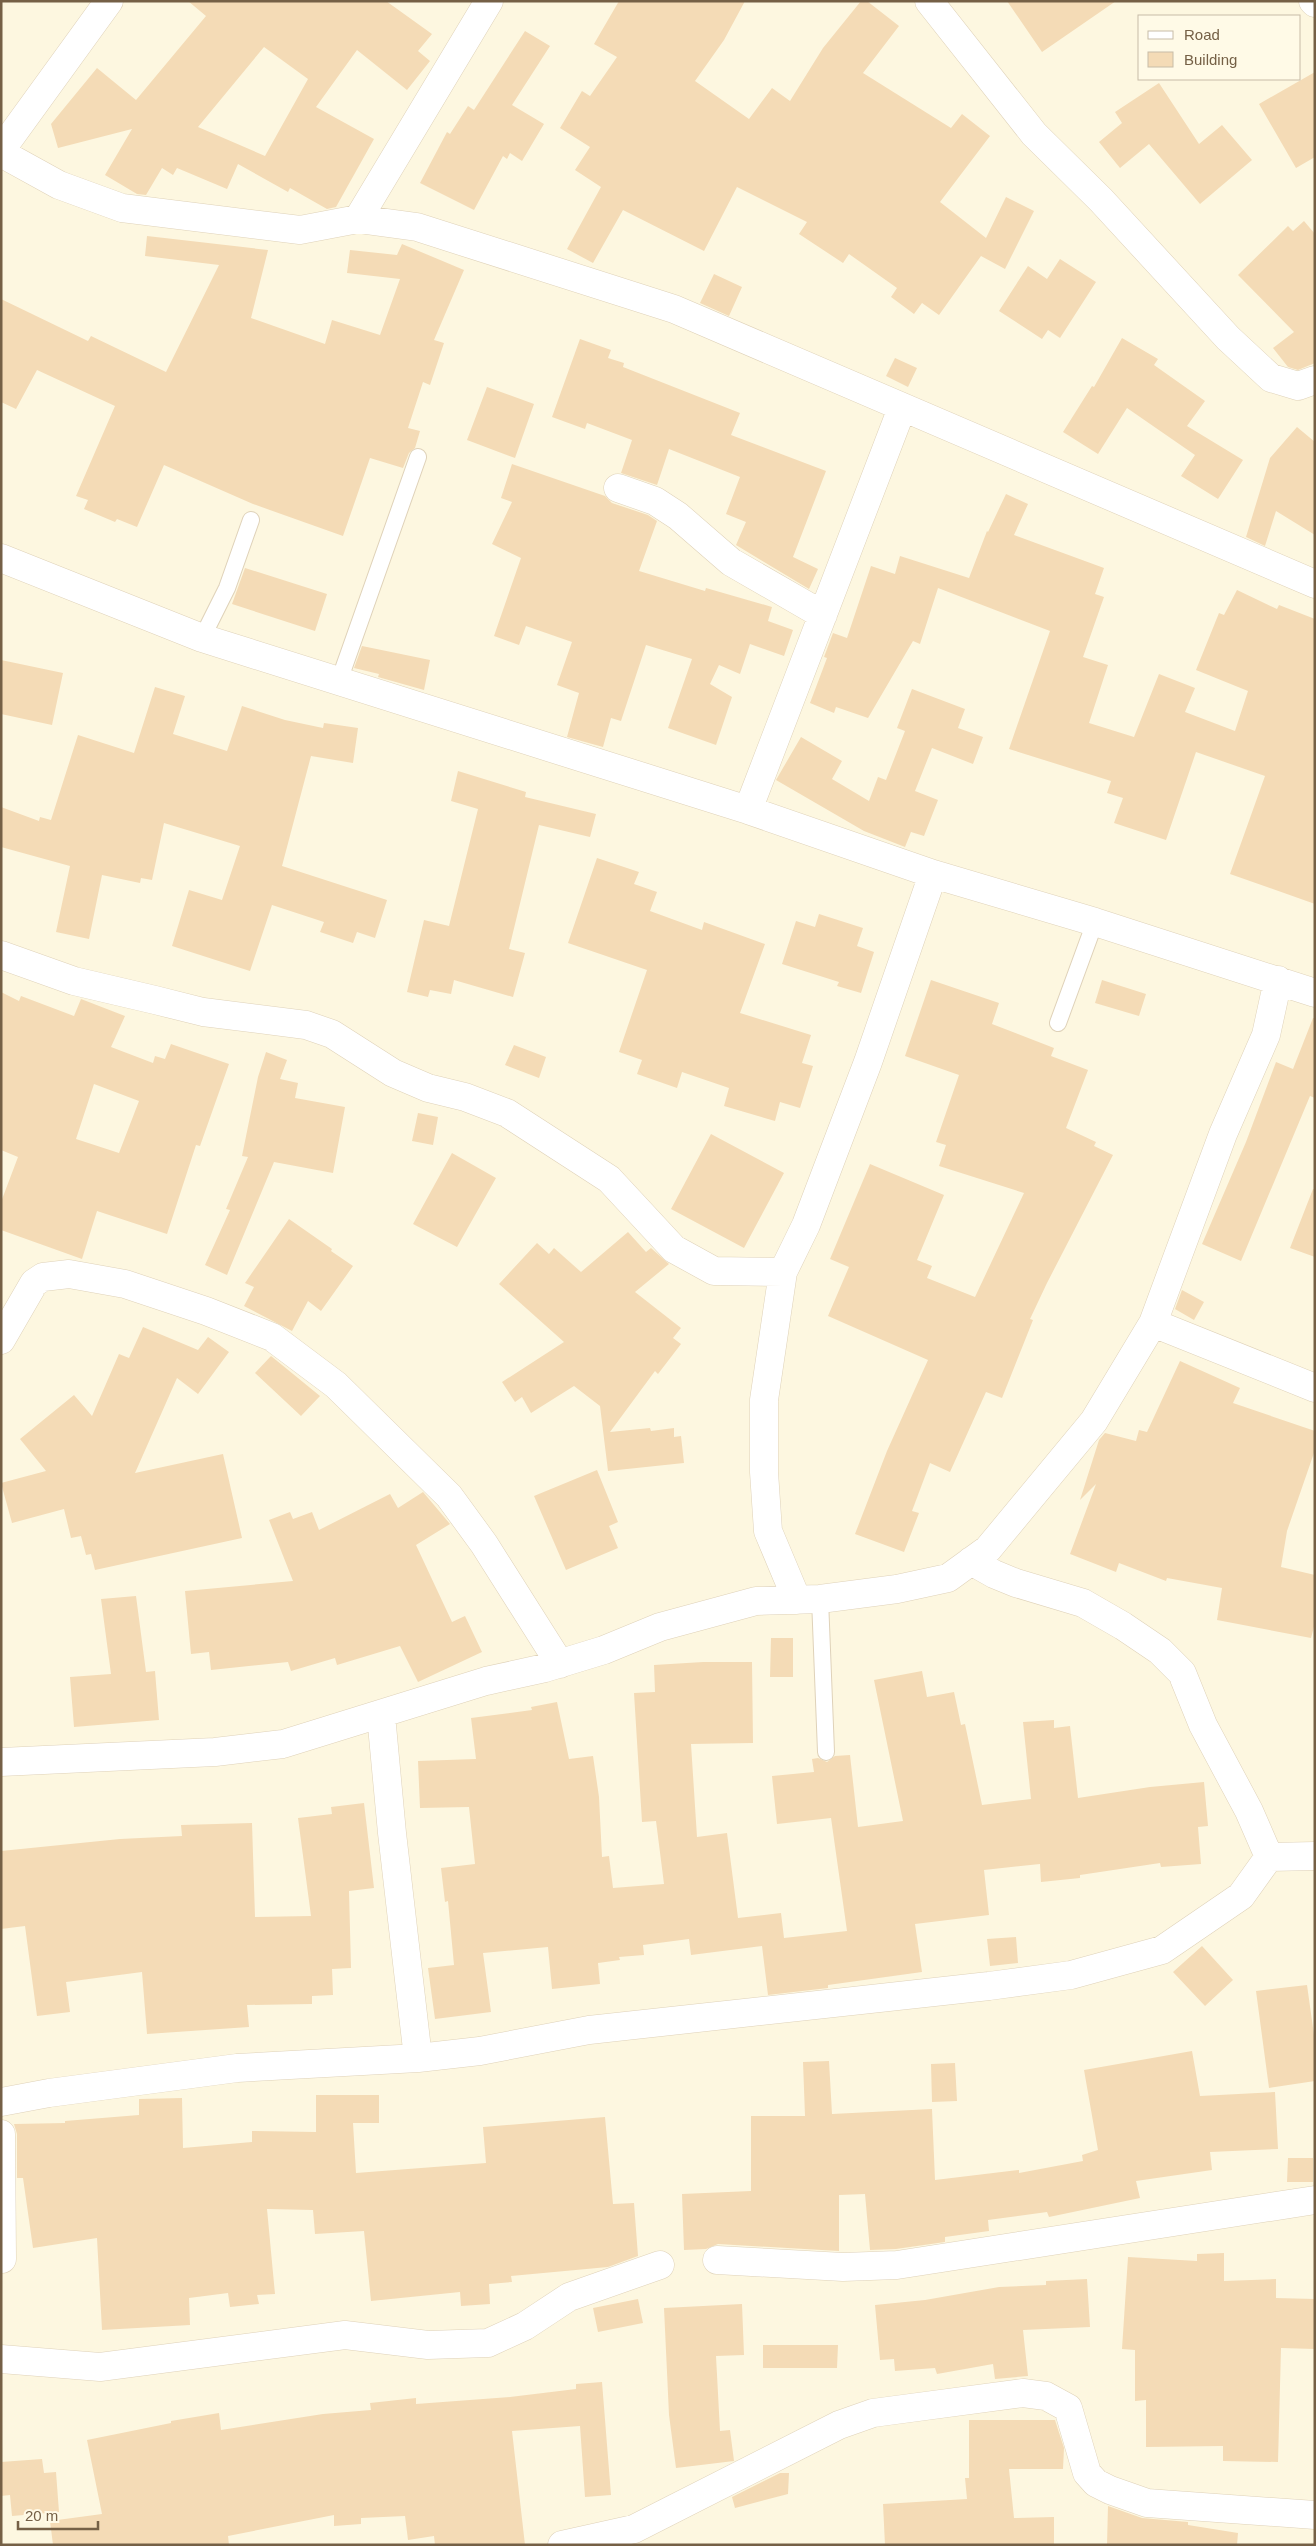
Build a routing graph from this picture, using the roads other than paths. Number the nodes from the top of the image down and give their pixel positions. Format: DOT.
graph roads {
  1 [pos="109,1"];
  2 [pos="489,1"];
  3 [pos="929,1"];
  4 [pos="1,152"];
  5 [pos="358,219"];
  6 [pos="1315,380"];
  7 [pos="902,408"];
  8 [pos="418,456"];
  9 [pos="618,488"];
  10 [pos="251,520"];
  11 [pos="1,558"];
  12 [pos="1315,584"];
  13 [pos="823,615"];
  14 [pos="202,638"];
  15 [pos="339,682"];
  16 [pos="748,810"];
  17 [pos="933,874"];
  18 [pos="1095,922"];
  19 [pos="1,955"];
  20 [pos="1278,980"];
  21 [pos="1315,994"];
  22 [pos="1058,1023"];
  23 [pos="783,1272"];
  24 [pos="1153,1323"];
  25 [pos="1,1340"];
  26 [pos="1315,1388"];
  27 [pos="971,1560"];
  28 [pos="809,1600"];
  29 [pos="560,1664"];
  30 [pos="381,1715"];
  31 [pos="826,1752"];
  32 [pos="1,1762"];
  33 [pos="1315,1856"];
  34 [pos="1269,1857"];
  35 [pos="418,2058"];
  36 [pos="1,2102"];
  37 [pos="1,2134"];
  38 [pos="1315,2200"];
  39 [pos="2,2259"];
  40 [pos="717,2260"];
  41 [pos="660,2265"];
  42 [pos="1,2359"];
  43 [pos="1315,2515"];
  44 [pos="562,2545"];
  1 -- 4 [label="street"];
  2 -- 5 [label="street"];
  3 -- 6 [label="street"];
  4 -- 5 [label="street"];
  5 -- 7 [label="street"];
  7 -- 12 [label="street"];
  7 -- 13 [label="street"];
  8 -- 15 [label="lane"];
  9 -- 13 [label="street"];
  10 -- 14 [label="lane"];
  11 -- 14 [label="street"];
  13 -- 16 [label="street"];
  14 -- 15 [label="street"];
  15 -- 16 [label="street"];
  16 -- 17 [label="street"];
  17 -- 18 [label="street"];
  17 -- 23 [label="street"];
  18 -- 20 [label="street"];
  18 -- 22 [label="lane"];
  19 -- 23 [label="street"];
  20 -- 21 [label="street"];
  20 -- 24 [label="street"];
  23 -- 28 [label="street"];
  24 -- 26 [label="street"];
  24 -- 27 [label="street"];
  25 -- 29 [label="street"];
  27 -- 28 [label="street"];
  27 -- 34 [label="street"];
  28 -- 29 [label="street"];
  28 -- 31 [label="lane"];
  29 -- 30 [label="street"];
  30 -- 32 [label="street"];
  30 -- 35 [label="street"];
  33 -- 34 [label="street"];
  34 -- 35 [label="street"];
  35 -- 36 [label="street"];
  37 -- 39 [label="street"];
  38 -- 40 [label="street"];
  41 -- 42 [label="street"];
  43 -- 44 [label="street"];
}
